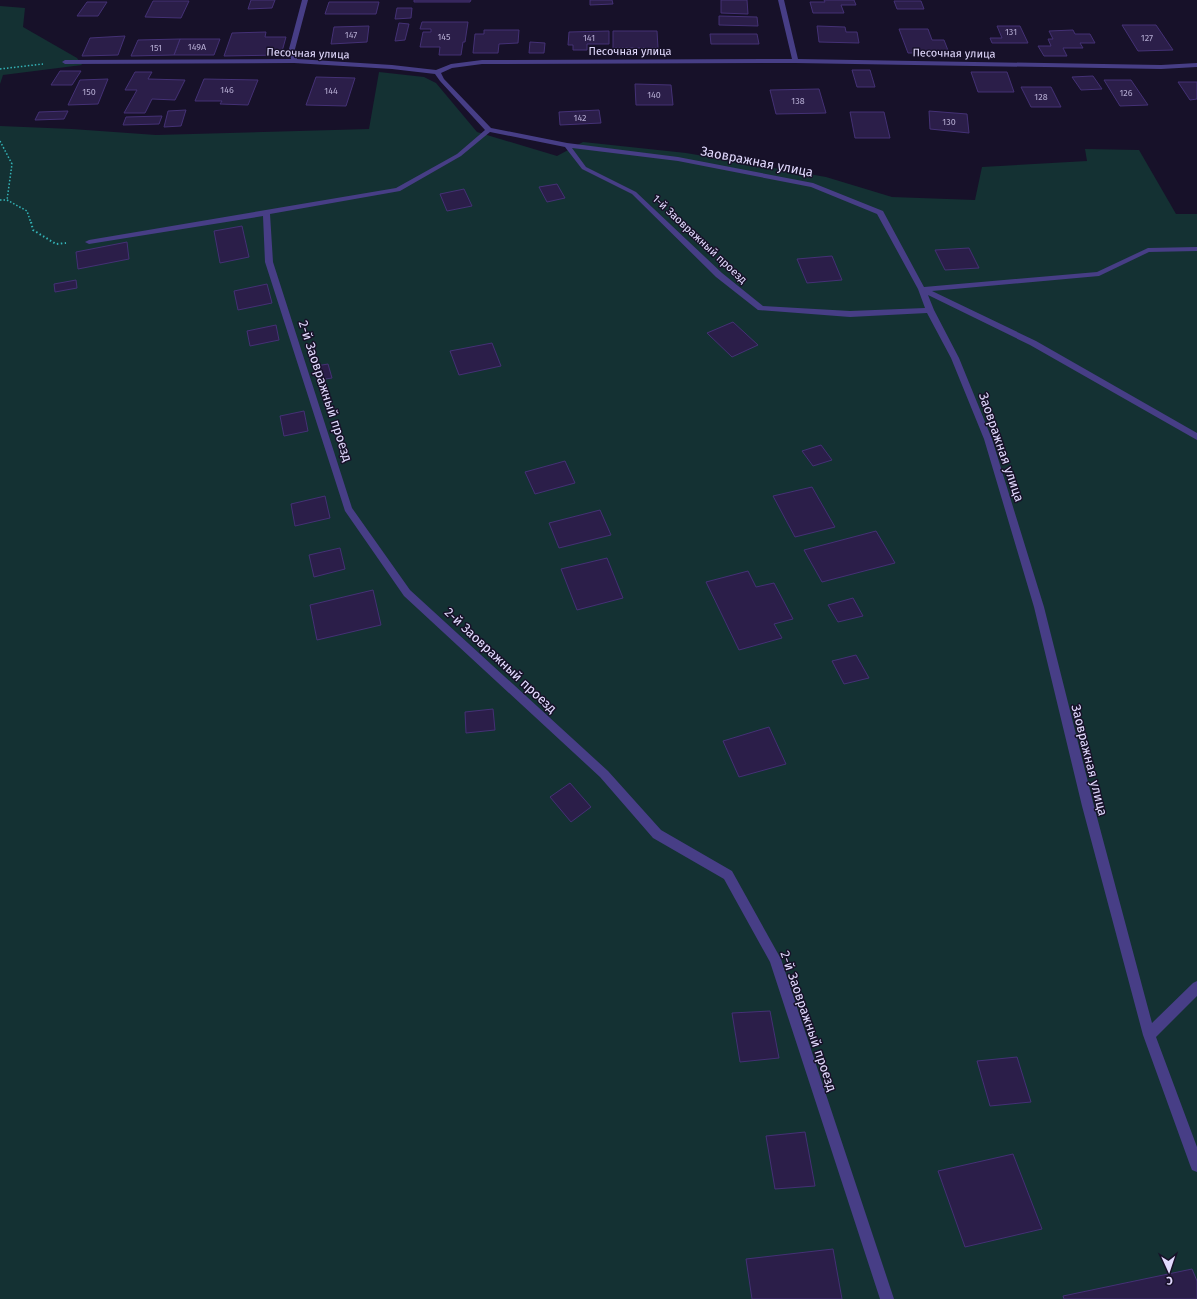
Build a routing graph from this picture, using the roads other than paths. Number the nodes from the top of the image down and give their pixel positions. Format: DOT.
graph roads {
  1 [pos="305,0"];
  2 [pos="781,0"];
  3 [pos="294,61"];
  4 [pos="795,61"];
  5 [pos="65,62"];
  6 [pos="1197,65"];
  7 [pos="437,72"];
  8 [pos="489,130"];
  9 [pos="567,145"];
  10 [pos="266,213"];
  11 [pos="89,242"];
  12 [pos="1197,249"];
  13 [pos="922,289"];
  14 [pos="930,310"];
  15 [pos="1197,437"];
  16 [pos="1197,987"];
  17 [pos="1149,1035"];
  18 [pos="1197,1165"];
  19 [pos="887,1299"];
  1 -- 3 [label="street"];
  2 -- 4 [label="street"];
  3 -- 5 [label="street, Песочная улица"];
  3 -- 7 [label="street, Песочная улица"];
  4 -- 6 [label="street, Песочная улица"];
  4 -- 7 [label="street, Песочная улица"];
  7 -- 8 [label="street"];
  8 -- 9 [label="street, Заовражная улица"];
  8 -- 10 [label="street"];
  9 -- 13 [label="street, Заовражная улица"];
  9 -- 14 [label="street, 1-й Заовражный проезд"];
  10 -- 11 [label="street"];
  10 -- 19 [label="street, 2-й Заовражный проезд"];
  12 -- 13 [label="street"];
  13 -- 14 [label="street, Заовражная улица"];
  13 -- 15 [label="street"];
  14 -- 17 [label="street, Заовражная улица"];
  16 -- 17 [label="street"];
  17 -- 18 [label="street, Заовражная улица"];
}
